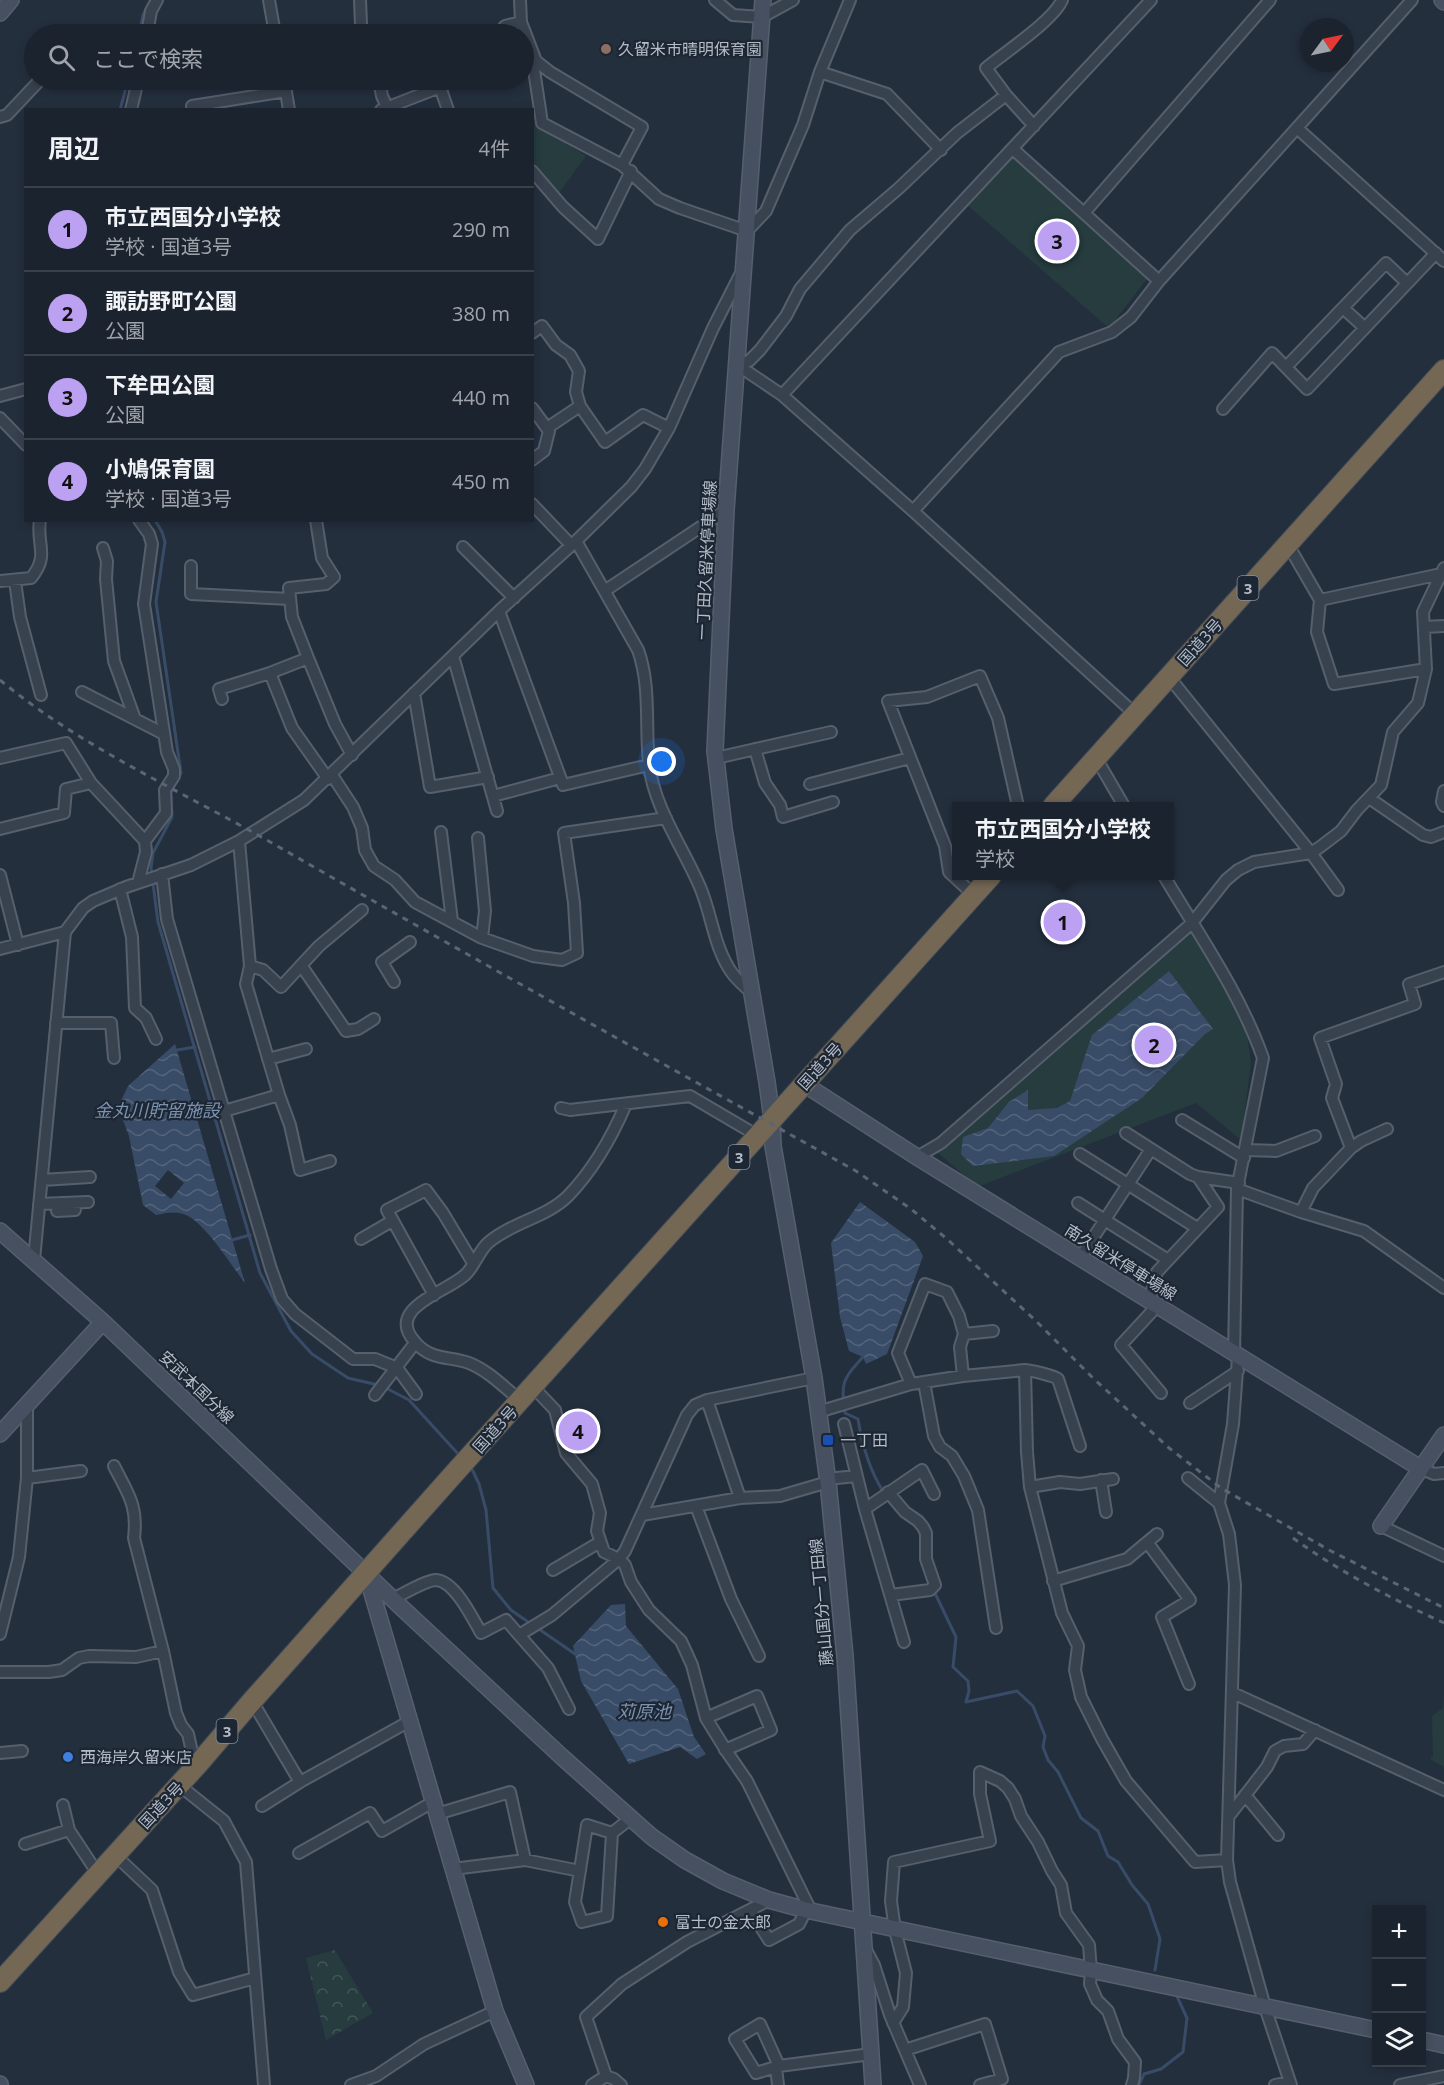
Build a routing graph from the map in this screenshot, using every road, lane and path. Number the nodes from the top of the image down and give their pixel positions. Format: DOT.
graph roads {
  1 [pos="11,0"];
  2 [pos="157,0"];
  3 [pos="269,0"];
  4 [pos="360,0"];
  5 [pos="520,0"];
  6 [pos="715,0"];
  7 [pos="763,0"];
  8 [pos="793,0"];
  9 [pos="850,0"];
  10 [pos="1062,0"];
  11 [pos="1151,0"];
  12 [pos="1270,0"];
  13 [pos="1412,0"];
  14 [pos="0,13"];
  15 [pos="762,17"];
  16 [pos="521,22"];
  17 [pos="149,24"];
  18 [pos="273,24"];
  19 [pos="361,24"];
  20 [pos="513,24"];
  21 [pos="534,56"];
  22 [pos="536,61"];
  23 [pos="820,72"];
  24 [pos="31,90"];
  25 [pos="136,90"];
  26 [pos="263,90"];
  27 [pos="286,90"];
  28 [pos="381,90"];
  29 [pos="432,90"];
  30 [pos="441,90"];
  31 [pos="1006,95"];
  32 [pos="131,108"];
  33 [pos="192,108"];
  34 [pos="289,108"];
  35 [pos="387,108"];
  36 [pos="447,108"];
  37 [pos="0,117"];
  38 [pos="1034,126"];
  39 [pos="1297,128"];
  40 [pos="1013,149"];
  41 [pos="940,150"];
  42 [pos="626,168"];
  43 [pos="534,173"];
  44 [pos="1084,213"];
  45 [pos="747,231"];
  46 [pos="1440,257"];
  47 [pos="744,269"];
  48 [pos="1159,281"];
  49 [pos="1407,283"];
  50 [pos="1343,308"];
  51 [pos="1365,328"];
  52 [pos="534,332"];
  53 [pos="736,364"];
  54 [pos="1286,367"];
  55 [pos="1444,370"];
  56 [pos="24,390"];
  57 [pos="782,395"];
  58 [pos="0,396"];
  59 [pos="580,406"];
  60 [pos="1223,408"];
  61 [pos="534,411"];
  62 [pos="0,418"];
  63 [pos="547,428"];
  64 [pos="669,428"];
  65 [pos="24,443"];
  66 [pos="534,458"];
  67 [pos="534,506"];
  68 [pos="726,510"];
  69 [pos="913,511"];
  70 [pos="40,522"];
  71 [pos="140,522"];
  72 [pos="316,522"];
  73 [pos="573,543"];
  74 [pos="1287,543"];
  75 [pos="463,547"];
  76 [pos="103,548"];
  77 [pos="191,566"];
  78 [pos="1442,571"];
  79 [pos="0,580"];
  80 [pos="15,581"];
  81 [pos="606,590"];
  82 [pos="514,597"];
  83 [pos="290,599"];
  84 [pos="1320,600"];
  85 [pos="499,611"];
  86 [pos="1444,626"];
  87 [pos="1424,627"];
  88 [pos="453,656"];
  89 [pos="308,658"];
  90 [pos="1425,669"];
  91 [pos="270,673"];
  92 [pos="1169,677"];
  93 [pos="82,692"];
  94 [pos="414,693"];
  95 [pos="41,695"];
  96 [pos="222,699"];
  97 [pos="1135,714"];
  98 [pos="135,719"];
  99 [pos="831,732"];
  100 [pos="164,734"];
  101 [pos="755,749"];
  102 [pos="352,755"];
  103 [pos="0,758"];
  104 [pos="716,758"];
  105 [pos="910,758"];
  106 [pos="1096,758"];
  107 [pos="649,765"];
  108 [pos="330,777"];
  109 [pos="488,777"];
  110 [pos="560,778"];
  111 [pos="91,783"];
  112 [pos="810,784"];
  113 [pos="1444,791"];
  114 [pos="493,796"];
  115 [pos="1369,798"];
  116 [pos="833,802"];
  117 [pos="1017,802"];
  118 [pos="1057,802"];
  119 [pos="1121,802"];
  120 [pos="1444,806"];
  121 [pos="497,811"];
  122 [pos="666,818"];
  123 [pos="0,829"];
  124 [pos="441,832"];
  125 [pos="1444,832"];
  126 [pos="478,838"];
  127 [pos="145,841"];
  128 [pos="239,841"];
  129 [pos="1311,853"];
  130 [pos="0,874"];
  131 [pos="162,874"];
  132 [pos="952,875"];
  133 [pos="958,880"];
  134 [pos="987,880"];
  135 [pos="1166,880"];
  136 [pos="138,883"];
  137 [pos="120,889"];
  138 [pos="1338,890"];
  139 [pos="974,895"];
  140 [pos="362,910"];
  141 [pos="5,918"];
  142 [pos="452,921"];
  143 [pos="1192,923"];
  144 [pos="65,932"];
  145 [pos="482,938"];
  146 [pos="410,942"];
  147 [pos="18,945"];
  148 [pos="0,949"];
  149 [pos="302,965"];
  150 [pos="250,966"];
  151 [pos="1444,972"];
  152 [pos="394,982"];
  153 [pos="752,993"];
  154 [pos="374,1019"];
  155 [pos="56,1023"];
  156 [pos="156,1039"];
  157 [pos="306,1049"];
  158 [pos="114,1058"];
  159 [pos="268,1059"];
  160 [pos="804,1084"];
  161 [pos="279,1095"];
  162 [pos="626,1104"];
  163 [pos="561,1108"];
  164 [pos="224,1111"];
  165 [pos="772,1119"];
  166 [pos="1182,1120"];
  167 [pos="1387,1130"];
  168 [pos="1126,1133"];
  169 [pos="758,1136"];
  170 [pos="1316,1136"];
  171 [pos="1351,1148"];
  172 [pos="1151,1149"];
  173 [pos="1080,1154"];
  174 [pos="1244,1154"];
  175 [pos="917,1157"];
  176 [pos="330,1161"];
  177 [pos="90,1177"];
  178 [pos="1198,1177"];
  179 [pos="42,1180"];
  180 [pos="1127,1184"];
  181 [pos="1238,1186"];
  182 [pos="88,1202"];
  183 [pos="1078,1203"];
  184 [pos="39,1208"];
  185 [pos="75,1210"];
  186 [pos="1301,1212"];
  187 [pos="1104,1220"];
  188 [pos="392,1221"];
  189 [pos="1197,1228"];
  190 [pos="0,1231"];
  191 [pos="361,1239"];
  192 [pos="1080,1258"];
  193 [pos="34,1260"];
  194 [pos="1168,1260"];
  195 [pos="473,1263"];
  196 [pos="1444,1288"];
  197 [pos="434,1295"];
  198 [pos="1153,1304"];
  199 [pos="102,1322"];
  200 [pos="993,1331"];
  201 [pos="964,1334"];
  202 [pos="415,1342"];
  203 [pos="1237,1361"];
  204 [pos="397,1368"];
  205 [pos="1025,1370"];
  206 [pos="963,1376"];
  207 [pos="814,1378"];
  208 [pos="924,1382"];
  209 [pos="911,1384"];
  210 [pos="1161,1393"];
  211 [pos="416,1394"];
  212 [pos="527,1394"];
  213 [pos="375,1395"];
  214 [pos="707,1400"];
  215 [pos="1191,1403"];
  216 [pos="27,1404"];
  217 [pos="818,1412"];
  218 [pos="844,1424"];
  219 [pos="0,1434"];
  220 [pos="1444,1435"];
  221 [pos="1080,1446"];
  222 [pos="114,1466"];
  223 [pos="1420,1468"];
  224 [pos="81,1471"];
  225 [pos="1444,1473"];
  226 [pos="856,1476"];
  227 [pos="27,1478"];
  228 [pos="1188,1478"];
  229 [pos="1113,1479"];
  230 [pos="1101,1480"];
  231 [pos="827,1481"];
  232 [pos="1030,1487"];
  233 [pos="888,1492"];
  234 [pos="934,1494"];
  235 [pos="740,1498"];
  236 [pos="1219,1503"];
  237 [pos="696,1506"];
  238 [pos="865,1509"];
  239 [pos="1106,1512"];
  240 [pos="642,1515"];
  241 [pos="1382,1526"];
  242 [pos="1157,1534"];
  243 [pos="600,1542"];
  244 [pos="1147,1542"];
  245 [pos="1444,1556"];
  246 [pos="619,1559"];
  247 [pos="553,1570"];
  248 [pos="366,1573"];
  249 [pos="1053,1581"];
  250 [pos="891,1595"];
  251 [pos="398,1603"];
  252 [pos="996,1628"];
  253 [pos="382,1630"];
  254 [pos="0,1634"];
  255 [pos="519,1635"];
  256 [pos="904,1642"];
  257 [pos="163,1651"];
  258 [pos="759,1656"];
  259 [pos="0,1672"];
  260 [pos="1189,1684"];
  261 [pos="1233,1693"];
  262 [pos="252,1701"];
  263 [pos="569,1709"];
  264 [pos="706,1718"];
  265 [pos="408,1722"];
  266 [pos="1315,1730"];
  267 [pos="725,1750"];
  268 [pos="22,1751"];
  269 [pos="0,1753"];
  270 [pos="199,1763"];
  271 [pos="300,1782"];
  272 [pos="179,1785"];
  273 [pos="1444,1790"];
  274 [pos="1245,1795"];
  275 [pos="63,1805"];
  276 [pos="262,1806"];
  277 [pos="435,1808"];
  278 [pos="1228,1817"];
  279 [pos="630,1819"];
  280 [pos="69,1830"];
  281 [pos="612,1833"];
  282 [pos="1278,1835"];
  283 [pos="24,1844"];
  284 [pos="299,1853"];
  285 [pos="115,1856"];
  286 [pos="525,1860"];
  287 [pos="1227,1860"];
  288 [pos="453,1869"];
  289 [pos="580,1870"];
  290 [pos="98,1874"];
  291 [pos="769,1900"];
  292 [pos="750,1910"];
  293 [pos="809,1911"];
  294 [pos="862,1923"];
  295 [pos="895,1930"];
  296 [pos="864,1944"];
  297 [pos="1091,1971"];
  298 [pos="255,1978"];
  299 [pos="0,1982"];
  300 [pos="1265,2007"];
  301 [pos="495,2011"];
  302 [pos="893,2023"];
  303 [pos="1372,2029"];
  304 [pos="1426,2041"];
  305 [pos="1444,2045"];
  306 [pos="905,2050"];
  307 [pos="871,2054"];
  308 [pos="778,2066"];
  309 [pos="606,2076"];
  310 [pos="1444,2076"];
  311 [pos="1291,2084"];
  312 [pos="264,2085"];
  313 [pos="351,2085"];
  314 [pos="525,2085"];
  315 [pos="592,2085"];
  316 [pos="621,2085"];
  317 [pos="778,2085"];
  318 [pos="873,2085"];
  319 [pos="920,2085"];
  320 [pos="980,2085"];
  321 [pos="1132,2085"];
  322 [pos="1275,2085"];
  323 [pos="1400,2085"];
  1 -- 14 [label="main road"];
  2 -- 17 [label="street"];
  3 -- 18 [label="street"];
  4 -- 19 [label="street"];
  5 -- 16 [label="street"];
  6 -- 15 [label="street"];
  7 -- 15 [label="main road, 一丁田久留米停車場線"];
  8 -- 15 [label="street"];
  9 -- 23 [label="street"];
  10 -- 31 [label="street"];
  11 -- 38 [label="street"];
  12 -- 44 [label="street"];
  13 -- 39 [label="street"];
  15 -- 45 [label="main road, 一丁田久留米停車場線"];
  16 -- 20 [label="street"];
  21 -- 22 [label="street"];
  22 -- 42 [label="street"];
  22 -- 42 [label="street"];
  23 -- 41 [label="street"];
  23 -- 45 [label="street"];
  24 -- 37 [label="street"];
  25 -- 32 [label="street"];
  26 -- 33 [label="street"];
  27 -- 34 [label="street"];
  28 -- 35 [label="street"];
  29 -- 35 [label="street"];
  30 -- 36 [label="street"];
  31 -- 38 [label="street"];
  31 -- 41 [label="street"];
  38 -- 40 [label="street"];
  39 -- 46 [label="street"];
  39 -- 48 [label="street"];
  40 -- 44 [label="street"];
  40 -- 57 [label="street"];
  41 -- 53 [label="street"];
  42 -- 43 [label="street"];
  42 -- 45 [label="street"];
  44 -- 48 [label="street"];
  45 -- 47 [label="main road, 一丁田久留米停車場線"];
  46 -- 49 [label="street"];
  47 -- 53 [label="main road, 一丁田久留米停車場線"];
  47 -- 64 [label="street"];
  48 -- 69 [label="street"];
  49 -- 50 [label="street"];
  49 -- 51 [label="street"];
  50 -- 51 [label="street"];
  50 -- 54 [label="street"];
  51 -- 54 [label="street"];
  52 -- 59 [label="street"];
  53 -- 57 [label="street"];
  53 -- 68 [label="main road, 一丁田久留米停車場線"];
  54 -- 60 [label="street"];
  55 -- 74 [label="highway, 国道3号 / 3"];
  56 -- 58 [label="street"];
  57 -- 69 [label="street"];
  59 -- 63 [label="street"];
  59 -- 64 [label="street"];
  61 -- 63 [label="street"];
  62 -- 65 [label="street"];
  63 -- 66 [label="street"];
  64 -- 73 [label="street"];
  67 -- 73 [label="street"];
  68 -- 81 [label="street"];
  68 -- 104 [label="main road, 一丁田久留米停車場線"];
  69 -- 97 [label="street"];
  70 -- 80 [label="street"];
  71 -- 100 [label="street"];
  72 -- 83 [label="street"];
  73 -- 81 [label="street"];
  73 -- 82 [label="street"];
  74 -- 84 [label="street"];
  74 -- 92 [label="highway, 国道3号 / 3"];
  75 -- 82 [label="street"];
  76 -- 98 [label="street"];
  77 -- 83 [label="street"];
  78 -- 84 [label="street"];
  78 -- 87 [label="street"];
  79 -- 80 [label="street"];
  80 -- 95 [label="street"];
  81 -- 107 [label="street"];
  82 -- 85 [label="street"];
  83 -- 89 [label="street"];
  84 -- 90 [label="street"];
  85 -- 88 [label="street"];
  85 -- 110 [label="street"];
  86 -- 87 [label="street"];
  87 -- 90 [label="street"];
  88 -- 94 [label="street"];
  88 -- 109 [label="street"];
  89 -- 91 [label="street"];
  89 -- 102 [label="street"];
  90 -- 115 [label="street"];
  91 -- 96 [label="street"];
  91 -- 108 [label="street"];
  92 -- 97 [label="highway, 国道3号 / 3"];
  92 -- 129 [label="street"];
  93 -- 98 [label="street"];
  94 -- 102 [label="street"];
  94 -- 109 [label="street"];
  97 -- 106 [label="highway, 国道3号 / 3"];
  98 -- 100 [label="street"];
  99 -- 101 [label="street"];
  100 -- 127 [label="street"];
  101 -- 104 [label="street"];
  101 -- 116 [label="street"];
  102 -- 108 [label="street"];
  103 -- 111 [label="street"];
  104 -- 153 [label="main road, 一丁田久留米停車場線"];
  105 -- 112 [label="street"];
  105 -- 117 [label="street"];
  105 -- 132 [label="street"];
  106 -- 118 [label="highway, 国道3号 / 3"];
  106 -- 119 [label="street"];
  107 -- 110 [label="street"];
  107 -- 122 [label="street"];
  108 -- 128 [label="street"];
  108 -- 142 [label="street"];
  109 -- 114 [label="street"];
  110 -- 114 [label="street"];
  111 -- 123 [label="street"];
  111 -- 127 [label="street"];
  113 -- 120 [label="street"];
  114 -- 121 [label="street"];
  115 -- 125 [label="street"];
  115 -- 129 [label="street"];
  122 -- 145 [label="street"];
  122 -- 153 [label="street"];
  124 -- 142 [label="street"];
  126 -- 145 [label="street"];
  127 -- 136 [label="street"];
  128 -- 131 [label="street"];
  128 -- 150 [label="street"];
  129 -- 138 [label="street"];
  129 -- 143 [label="street"];
  130 -- 141 [label="street"];
  131 -- 136 [label="street"];
  131 -- 164 [label="street"];
  133 -- 139 [label="street"];
  134 -- 139 [label="highway, 国道3号 / 3"];
  135 -- 143 [label="street"];
  136 -- 137 [label="street"];
  137 -- 144 [label="street"];
  137 -- 156 [label="street"];
  139 -- 160 [label="highway, 国道3号 / 3"];
  140 -- 149 [label="street"];
  141 -- 147 [label="street"];
  142 -- 145 [label="street"];
  143 -- 174 [label="street"];
  143 -- 175 [label="street"];
  144 -- 147 [label="street"];
  144 -- 155 [label="street"];
  146 -- 152 [label="street"];
  147 -- 148 [label="street"];
  149 -- 150 [label="street"];
  149 -- 154 [label="street"];
  150 -- 159 [label="street"];
  151 -- 171 [label="street"];
  153 -- 165 [label="main road, 一丁田久留米停車場線"];
  155 -- 158 [label="street"];
  155 -- 179 [label="street"];
  157 -- 159 [label="street"];
  159 -- 161 [label="street"];
  160 -- 165 [label="highway, 国道3号 / 3"];
  160 -- 175 [label="main road, 南久留米停車場線"];
  161 -- 164 [label="street"];
  161 -- 176 [label="street"];
  162 -- 163 [label="street"];
  162 -- 169 [label="street"];
  162 -- 195 [label="street"];
  164 -- 204 [label="street"];
  165 -- 169 [label="highway, 国道3号 / 3"];
  165 -- 207 [label="main road, 藤山国分一丁田線"];
  166 -- 174 [label="street"];
  167 -- 171 [label="street"];
  168 -- 172 [label="street"];
  169 -- 212 [label="highway, 国道3号 / 3"];
  170 -- 174 [label="street"];
  171 -- 186 [label="street"];
  172 -- 178 [label="street"];
  172 -- 180 [label="street"];
  173 -- 180 [label="street"];
  174 -- 181 [label="street"];
  175 -- 192 [label="main road, 南久留米停車場線"];
  177 -- 179 [label="street"];
  178 -- 181 [label="street"];
  178 -- 189 [label="street"];
  179 -- 184 [label="street"];
  180 -- 187 [label="street"];
  180 -- 189 [label="street"];
  181 -- 186 [label="street"];
  181 -- 203 [label="street"];
  182 -- 184 [label="street"];
  183 -- 187 [label="street"];
  184 -- 185 [label="street"];
  184 -- 193 [label="street"];
  186 -- 196 [label="street"];
  187 -- 192 [label="street"];
  187 -- 194 [label="street"];
  188 -- 191 [label="street"];
  188 -- 195 [label="street"];
  188 -- 197 [label="street"];
  189 -- 194 [label="street"];
  190 -- 193 [label="main road, 安武本国分線"];
  192 -- 198 [label="main road, 南久留米停車場線"];
  193 -- 199 [label="main road, 安武本国分線"];
  194 -- 198 [label="street"];
  195 -- 197 [label="street"];
  197 -- 202 [label="street"];
  198 -- 203 [label="main road, 南久留米停車場線"];
  198 -- 210 [label="street"];
  199 -- 216 [label="main road"];
  199 -- 248 [label="main road, 安武本国分線"];
  200 -- 201 [label="street"];
  201 -- 206 [label="street"];
  201 -- 209 [label="street"];
  202 -- 204 [label="street"];
  202 -- 212 [label="street"];
  203 -- 215 [label="street"];
  203 -- 223 [label="main road, 南久留米停車場線"];
  203 -- 236 [label="street"];
  204 -- 211 [label="street"];
  204 -- 213 [label="street"];
  205 -- 206 [label="street"];
  205 -- 221 [label="street"];
  205 -- 232 [label="street"];
  206 -- 208 [label="street"];
  207 -- 214 [label="street"];
  207 -- 217 [label="main road, 藤山国分一丁田線"];
  208 -- 209 [label="street"];
  208 -- 252 [label="street"];
  209 -- 217 [label="street"];
  212 -- 243 [label="street"];
  212 -- 248 [label="highway, 国道3号 / 3"];
  214 -- 235 [label="street"];
  214 -- 240 [label="street"];
  216 -- 219 [label="main road"];
  216 -- 227 [label="street"];
  217 -- 231 [label="main road, 藤山国分一丁田線"];
  218 -- 226 [label="street"];
  220 -- 223 [label="main road"];
  222 -- 257 [label="street"];
  223 -- 225 [label="street"];
  223 -- 241 [label="main road"];
  224 -- 227 [label="street"];
  226 -- 231 [label="street"];
  226 -- 238 [label="street"];
  227 -- 254 [label="street"];
  228 -- 236 [label="street"];
  229 -- 230 [label="street"];
  230 -- 232 [label="street"];
  230 -- 239 [label="street"];
  231 -- 235 [label="street"];
  231 -- 294 [label="main road, 藤山国分一丁田線"];
  232 -- 249 [label="street"];
  233 -- 234 [label="street"];
  233 -- 238 [label="street"];
  233 -- 250 [label="street"];
  235 -- 237 [label="street"];
  236 -- 261 [label="street"];
  237 -- 240 [label="street"];
  237 -- 258 [label="street"];
  238 -- 250 [label="street"];
  240 -- 246 [label="street"];
  241 -- 245 [label="street"];
  242 -- 244 [label="street"];
  243 -- 246 [label="street"];
  243 -- 247 [label="street"];
  244 -- 249 [label="street"];
  244 -- 260 [label="street"];
  246 -- 255 [label="street"];
  246 -- 264 [label="street"];
  248 -- 251 [label="main road, 安武本国分線"];
  248 -- 253 [label="main road"];
  248 -- 262 [label="highway, 国道3号 / 3"];
  249 -- 287 [label="street"];
  250 -- 256 [label="street"];
  251 -- 253 [label="main road"];
  251 -- 255 [label="street"];
  251 -- 279 [label="main road, 安武本国分線"];
  253 -- 265 [label="main road"];
  255 -- 263 [label="street"];
  257 -- 259 [label="street"];
  257 -- 270 [label="street"];
  261 -- 266 [label="street"];
  261 -- 278 [label="street"];
  262 -- 270 [label="highway, 国道3号 / 3"];
  262 -- 271 [label="street"];
  264 -- 267 [label="street"];
  264 -- 267 [label="street"];
  265 -- 271 [label="street"];
  265 -- 277 [label="main road"];
  266 -- 273 [label="street"];
  266 -- 274 [label="street"];
  267 -- 293 [label="street"];
  268 -- 269 [label="street"];
  270 -- 272 [label="highway, 国道3号 / 3"];
  271 -- 276 [label="street"];
  272 -- 285 [label="highway, 国道3号 / 3"];
  272 -- 298 [label="street"];
  274 -- 278 [label="street"];
  274 -- 282 [label="street"];
  275 -- 280 [label="street"];
  277 -- 284 [label="street"];
  277 -- 286 [label="street"];
  277 -- 288 [label="main road"];
  278 -- 287 [label="street"];
  279 -- 281 [label="street"];
  279 -- 291 [label="main road, 安武本国分線"];
  280 -- 283 [label="street"];
  280 -- 290 [label="street"];
  281 -- 289 [label="street"];
  281 -- 289 [label="street"];
  285 -- 290 [label="highway, 国道3号 / 3"];
  285 -- 298 [label="street"];
  286 -- 288 [label="street"];
  286 -- 289 [label="street"];
  287 -- 300 [label="street"];
  288 -- 301 [label="main road"];
  290 -- 299 [label="highway, 国道3号 / 3"];
  291 -- 292 [label="street"];
  291 -- 293 [label="main road, 安武本国分線"];
  292 -- 293 [label="street"];
  292 -- 309 [label="street"];
  293 -- 294 [label="main road, 安武本国分線"];
  294 -- 295 [label="main road, 安武本国分線"];
  294 -- 296 [label="main road, 藤山国分一丁田線"];
  295 -- 297 [label="main road, 安武本国分線"];
  295 -- 297 [label="street"];
  295 -- 302 [label="street"];
  296 -- 302 [label="street"];
  296 -- 307 [label="main road, 藤山国分一丁田線"];
  297 -- 300 [label="main road, 安武本国分線"];
  297 -- 321 [label="street"];
  298 -- 312 [label="street"];
  300 -- 303 [label="main road, 安武本国分線"];
  300 -- 311 [label="street"];
  301 -- 313 [label="street"];
  301 -- 314 [label="main road"];
  302 -- 306 [label="street"];
  304 -- 305 [label="main road"];
  306 -- 319 [label="street"];
  306 -- 320 [label="street"];
  307 -- 308 [label="street"];
  307 -- 318 [label="main road, 藤山国分一丁田線"];
  308 -- 308 [label="street"];
  308 -- 317 [label="street"];
  309 -- 315 [label="street"];
  309 -- 316 [label="street"];
  310 -- 323 [label="street"];
  311 -- 322 [label="street"];
}
